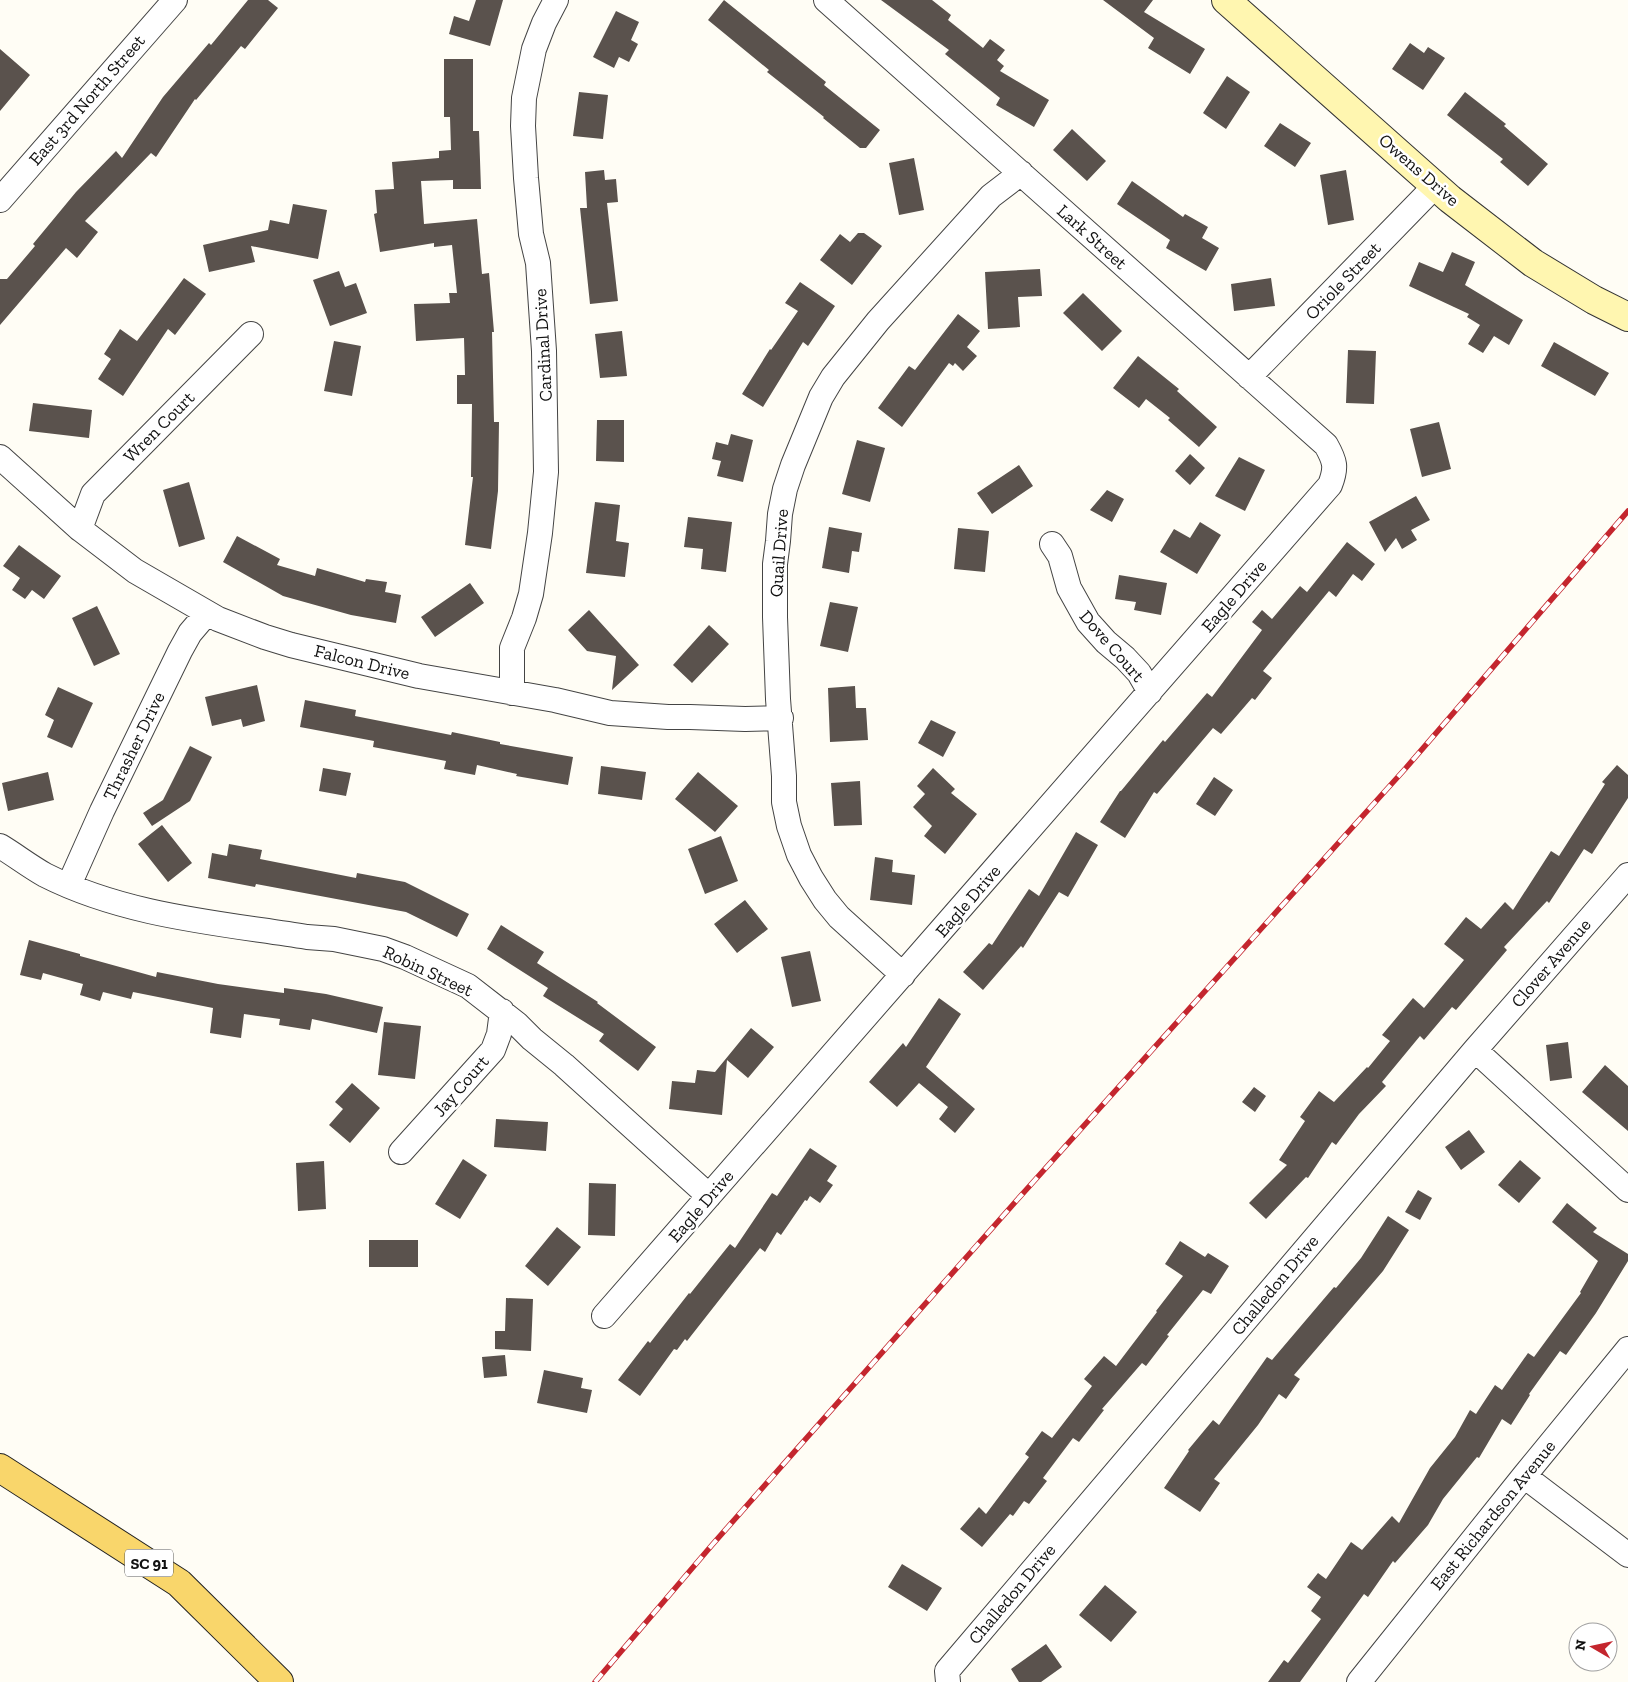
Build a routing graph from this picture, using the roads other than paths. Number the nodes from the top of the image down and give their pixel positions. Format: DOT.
graph roads {
  1 [pos="175,0"];
  2 [pos="556,0"];
  3 [pos="826,0"];
  4 [pos="1226,0"];
  5 [pos="1021,173"];
  6 [pos="1436,186"];
  7 [pos="0,200"];
  8 [pos="1628,316"];
  9 [pos="251,334"];
  10 [pos="1250,377"];
  11 [pos="0,457"];
  12 [pos="1330,485"];
  13 [pos="80,529"];
  14 [pos="1052,544"];
  15 [pos="207,613"];
  16 [pos="1150,692"];
  17 [pos="512,693"];
  18 [pos="781,718"];
  19 [pos="0,846"];
  20 [pos="1628,875"];
  21 [pos="69,885"];
  22 [pos="903,975"];
  23 [pos="502,1011"];
  24 [pos="1475,1050"];
  25 [pos="401,1152"];
  26 [pos="1628,1190"];
  27 [pos="709,1196"];
  28 [pos="604,1316"];
  29 [pos="1628,1349"];
  30 [pos="0,1468"];
  31 [pos="1524,1476"];
  32 [pos="1628,1555"];
  33 [pos="279,1682"];
  34 [pos="948,1682"];
  35 [pos="1359,1682"];
  1 -- 7 [label="street, East 3rd North Street"];
  2 -- 17 [label="street, Cardinal Drive"];
  3 -- 5 [label="street, Lark Street"];
  4 -- 6 [label="street, Owens Drive"];
  5 -- 10 [label="street, Lark Street"];
  5 -- 18 [label="street, Quail Drive"];
  6 -- 8 [label="street, Owens Drive"];
  6 -- 10 [label="street, Oriole Street"];
  9 -- 13 [label="street, Wren Court"];
  10 -- 12 [label="street, Lark Street"];
  11 -- 13 [label="street, Falcon Drive"];
  12 -- 16 [label="street, Eagle Drive"];
  13 -- 15 [label="street, Falcon Drive"];
  14 -- 16 [label="street, Dove Court"];
  15 -- 17 [label="street, Falcon Drive"];
  15 -- 21 [label="street, Thrasher Drive"];
  16 -- 22 [label="street, Eagle Drive"];
  17 -- 18 [label="street, Falcon Drive"];
  18 -- 22 [label="street, Quail Drive"];
  19 -- 21 [label="street, Robin Street"];
  20 -- 24 [label="street, Clover Avenue"];
  21 -- 23 [label="street, Robin Street"];
  22 -- 27 [label="street, Eagle Drive"];
  23 -- 25 [label="street, Jay Court"];
  23 -- 27 [label="street, Robin Street"];
  24 -- 26 [label="street"];
  24 -- 34 [label="street, Challedon Drive"];
  27 -- 28 [label="street, Eagle Drive"];
  29 -- 31 [label="street, East Richardson Avenue"];
  30 -- 33 [label="main road, SC 91"];
  31 -- 32 [label="street"];
  31 -- 35 [label="street, East Richardson Avenue"];
}
